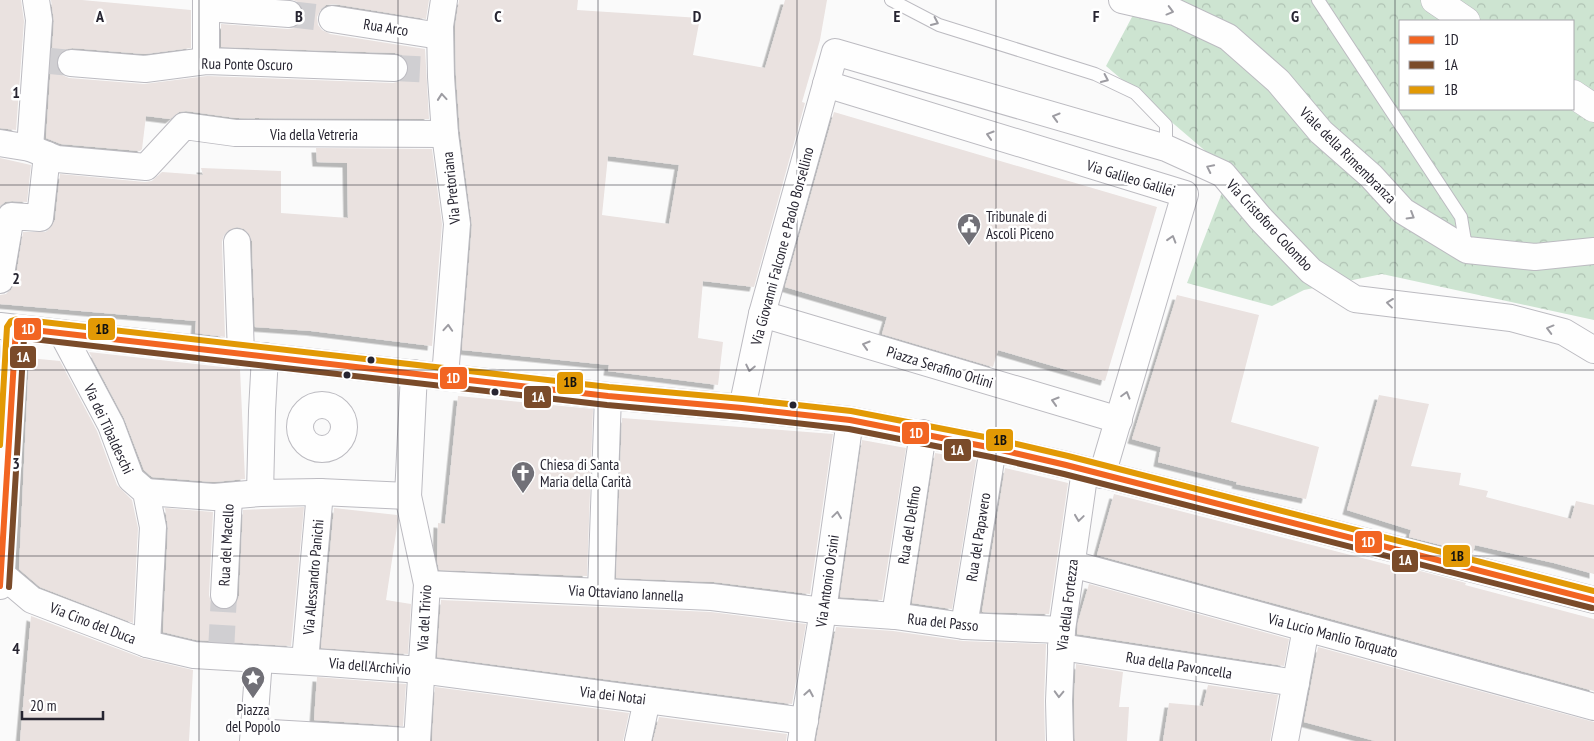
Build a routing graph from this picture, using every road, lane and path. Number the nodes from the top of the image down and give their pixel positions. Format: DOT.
graph roads {
  1 [pos="36,0"];
  2 [pos="444,0"];
  3 [pos="891,0"];
  4 [pos="1122,0"];
  5 [pos="1318,0"];
  6 [pos="1435,0"];
  7 [pos="206,4"];
  8 [pos="289,14"];
  9 [pos="332,19"];
  10 [pos="1465,20"];
  11 [pos="440,36"];
  12 [pos="206,61"];
  13 [pos="71,63"];
  14 [pos="394,68"];
  15 [pos="826,84"];
  16 [pos="1574,95"];
  17 [pos="1594,108"];
  18 [pos="445,134"];
  19 [pos="0,143"];
  20 [pos="1166,148"];
  21 [pos="38,152"];
  22 [pos="237,242"];
  23 [pos="1467,250"];
  24 [pos="1594,251"];
  25 [pos="0,280"];
  26 [pos="762,314"];
  27 [pos="8,327"];
  28 [pos="62,333"];
  29 [pos="1594,350"];
  30 [pos="253,355"];
  31 [pos="414,373"];
  32 [pos="445,377"];
  33 [pos="608,396"];
  34 [pos="742,408"];
  35 [pos="850,420"];
  36 [pos="1119,420"];
  37 [pos="923,433"];
  38 [pos="993,448"];
  39 [pos="318,457"];
  40 [pos="1094,472"];
  41 [pos="146,492"];
  42 [pos="320,492"];
  43 [pos="260,493"];
  44 [pos="229,496"];
  45 [pos="408,496"];
  46 [pos="1072,564"];
  47 [pos="0,578"];
  48 [pos="428,584"];
  49 [pos="601,591"];
  50 [pos="224,594"];
  51 [pos="1594,600"];
  52 [pos="823,611"];
  53 [pos="895,616"];
  54 [pos="964,626"];
  55 [pos="1306,628"];
  56 [pos="1062,638"];
  57 [pos="147,644"];
  58 [pos="259,659"];
  59 [pos="312,662"];
  60 [pos="421,670"];
  61 [pos="1296,683"];
  62 [pos="647,700"];
  63 [pos="1594,706"];
  64 [pos="803,731"];
  65 [pos="253,737"];
  66 [pos="409,741"];
  67 [pos="417,741"];
  68 [pos="638,741"];
  69 [pos="1060,741"];
  70 [pos="1285,741"];
  1 -- 21 [label="street"];
  2 -- 11 [label="street, Via Pretoriana"];
  3 -- 20 [label="lane, one-way"];
  4 -- 23 [label="street, Viale della Rimembranza, one-way"];
  5 -- 23 [label="lane"];
  6 -- 10 [label="street"];
  7 -- 8 [label="street"];
  7 -- 12 [label="street"];
  9 -- 11 [label="street, Rua Arco"];
  18 -- 11 [label="street, Via Pretoriana, one-way"];
  12 -- 13 [label="street, Rua Ponte Oscuro"];
  12 -- 14 [label="street, Rua Ponte Oscuro"];
  20 -- 15 [label="street, Via Cristoforo Colombo, one-way"];
  15 -- 26 [label="street, Via Giovanni Falcone e Paolo Borsellino"];
  36 -- 15 [label="street, Via Galileo Galilei, one-way"];
  16 -- 17 [label="street"];
  18 -- 21 [label="street, Via della Vetreria"];
  32 -- 18 [label="street, Via Pretoriana, one-way"];
  19 -- 21 [label="street"];
  29 -- 20 [label="street, Via Cristoforo Colombo, one-way"];
  21 -- 25 [label="street"];
  22 -- 30 [label="street"];
  23 -- 24 [label="street, Viale della Rimembranza"];
  26 -- 34 [label="street, Via Giovanni Falcone e Paolo Borsellino, one-way"];
  36 -- 26 [label="street, Piazza Serafino Orlini, one-way"];
  27 -- 28 [label="street"];
  27 -- 47 [label="street"];
  28 -- 30 [label="street"];
  28 -- 41 [label="street, Via dei Tibaldeschi"];
  30 -- 31 [label="street"];
  30 -- 43 [label="street"];
  31 -- 32 [label="street"];
  31 -- 45 [label="street, Via del Trivio"];
  32 -- 33 [label="street"];
  33 -- 34 [label="street"];
  33 -- 49 [label="street"];
  34 -- 35 [label="street"];
  35 -- 37 [label="street"];
  52 -- 35 [label="street, Via Antonio Orsini, one-way"];
  36 -- 40 [label="street, Via Galileo Galilei"];
  37 -- 38 [label="street"];
  37 -- 53 [label="street, Rua del Delfino"];
  38 -- 40 [label="street"];
  38 -- 54 [label="street, Rua del Papavero"];
  39 -- 39 [label="street"];
  40 -- 46 [label="street, Via della Fortezza, one-way"];
  40 -- 51 [label="street"];
  41 -- 44 [label="street"];
  41 -- 57 [label="street"];
  42 -- 43 [label="street"];
  42 -- 45 [label="street"];
  42 -- 59 [label="street, Via Alessandro Panichi"];
  43 -- 44 [label="street"];
  44 -- 50 [label="street, Rua del Macello"];
  45 -- 48 [label="street, Via del Trivio"];
  46 -- 55 [label="street, Via Lucio Manlio Torquato"];
  46 -- 56 [label="street, Via della Fortezza"];
  47 -- 57 [label="street, Via Cino del Duca"];
  48 -- 49 [label="street, Via Ottaviano Iannella"];
  48 -- 60 [label="street, Via del Trivio"];
  49 -- 52 [label="street, Via Ottaviano Iannella"];
  52 -- 53 [label="street, Rua del Passo"];
  64 -- 52 [label="street, Via Antonio Orsini, one-way"];
  53 -- 54 [label="street, Rua del Passo"];
  54 -- 56 [label="street, Rua del Passo"];
  55 -- 61 [label="street"];
  55 -- 63 [label="street, Via Lucio Manlio Torquato"];
  56 -- 61 [label="street, Rua della Pavoncella"];
  56 -- 69 [label="street, Via della Fortezza, one-way"];
  57 -- 58 [label="street, Via Cino del Duca"];
  58 -- 59 [label="street"];
  58 -- 65 [label="street"];
  59 -- 60 [label="street, Via dell'Archivio"];
  60 -- 62 [label="street, Via dei Notai"];
  60 -- 67 [label="street, Via del Trivio"];
  61 -- 70 [label="street"];
  62 -- 64 [label="street, Via dei Notai"];
  62 -- 68 [label="street"];
  65 -- 66 [label="street"];
}
